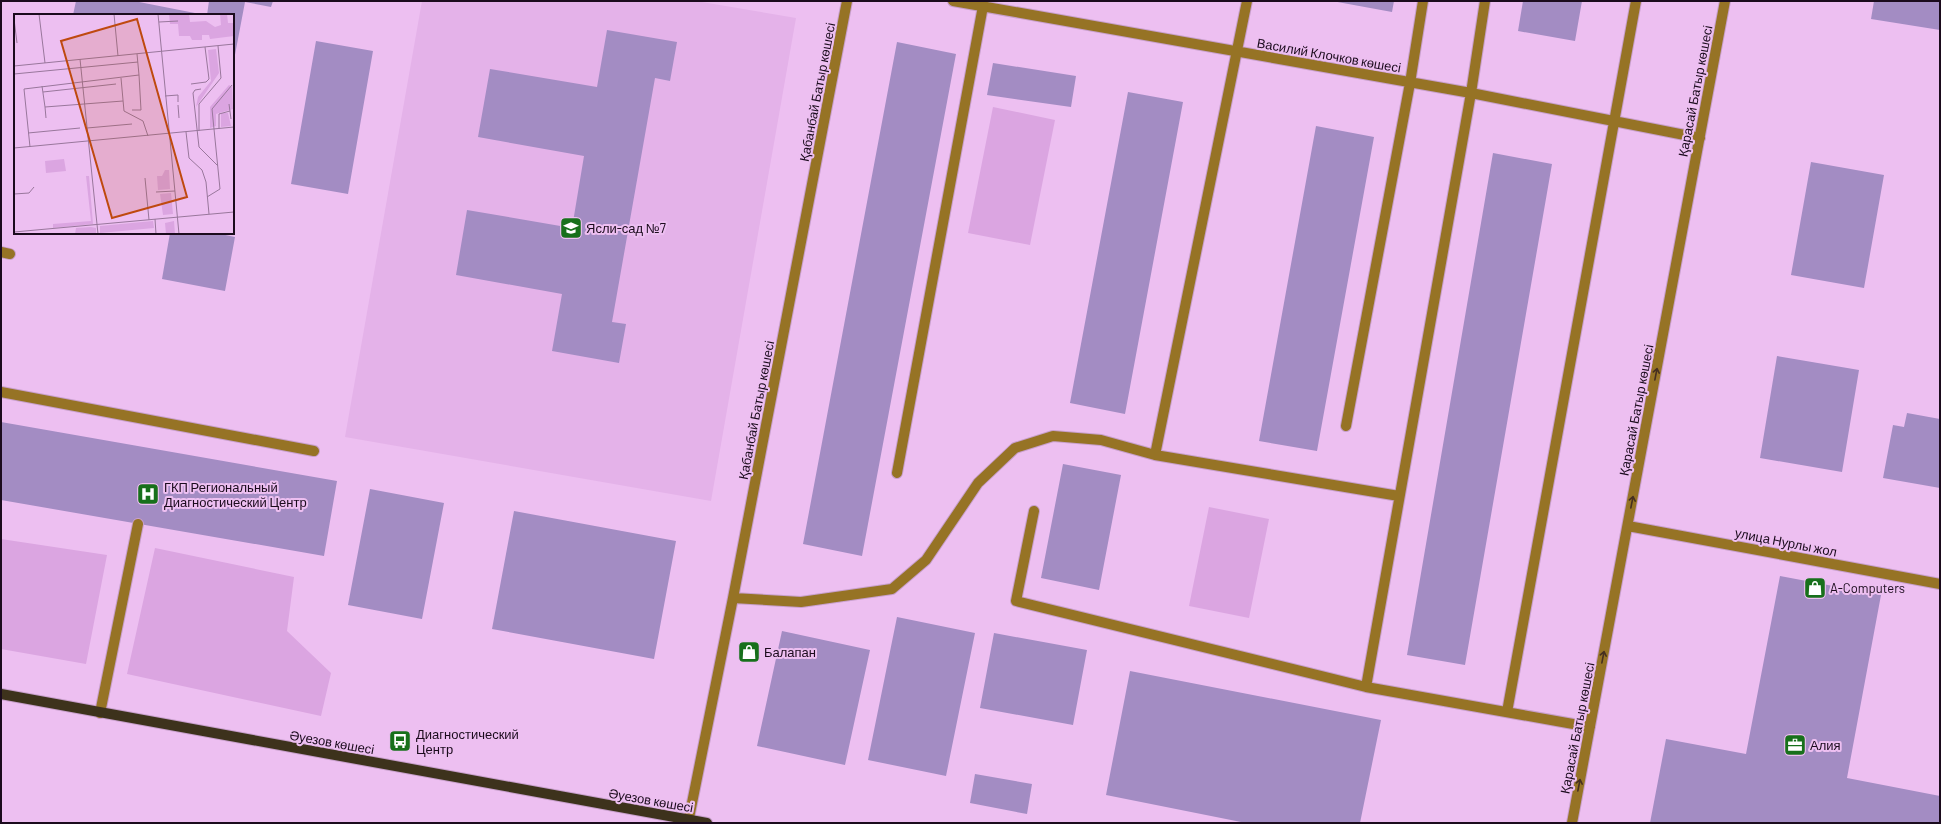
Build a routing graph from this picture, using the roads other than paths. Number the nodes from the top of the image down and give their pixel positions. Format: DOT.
graph roads {
  1 [pos="847,1"];
  2 [pos="953,1"];
  3 [pos="1247,1"];
  4 [pos="1423,1"];
  5 [pos="1485,1"];
  6 [pos="1636,1"];
  7 [pos="1726,1"];
  8 [pos="983,6"];
  9 [pos="1237,52"];
  10 [pos="1410,83"];
  11 [pos="1471,94"];
  12 [pos="1615,122"];
  13 [pos="1700,138"];
  14 [pos="1,392"];
  15 [pos="1346,426"];
  16 [pos="314,451"];
  17 [pos="1155,455"];
  18 [pos="897,473"];
  19 [pos="1399,496"];
  20 [pos="1034,511"];
  21 [pos="138,524"];
  22 [pos="1628,526"];
  23 [pos="1940,584"];
  24 [pos="733,598"];
  25 [pos="1366,687"];
  26 [pos="1,694"];
  27 [pos="1507,712"];
  28 [pos="100,713"];
  29 [pos="1590,727"];
  30 [pos="688,821"];
  31 [pos="707,823"];
  32 [pos="1572,823"];
  1 -- 24 [label="street, Қабанбай Батыр көшесі"];
  2 -- 8 [label="street, Василий Клочков көшесі"];
  3 -- 9 [label="street"];
  4 -- 10 [label="street"];
  5 -- 11 [label="street"];
  6 -- 12 [label="street"];
  7 -- 13 [label="street, Қарасай Батыр көшесі"];
  8 -- 9 [label="street, Василий Клочков көшесі"];
  8 -- 18 [label="street"];
  9 -- 10 [label="street, Василий Клочков көшесі"];
  9 -- 17 [label="street"];
  10 -- 11 [label="street, Василий Клочков көшесі"];
  10 -- 15 [label="street"];
  11 -- 12 [label="street, Василий Клочков көшесі"];
  11 -- 19 [label="street"];
  12 -- 13 [label="street, Василий Клочков көшесі"];
  12 -- 27 [label="street"];
  22 -- 13 [label="street, Қарасай Батыр көшесі, one-way"];
  14 -- 16 [label="street"];
  17 -- 19 [label="street"];
  17 -- 24 [label="street"];
  19 -- 25 [label="street"];
  20 -- 25 [label="street"];
  21 -- 28 [label="street"];
  22 -- 23 [label="street, улица Нурлы жол"];
  29 -- 22 [label="street, Қарасай Батыр көшесі, one-way"];
  24 -- 30 [label="street, Қабанбай Батыр көшесі"];
  25 -- 27 [label="street"];
  26 -- 28 [label="main road, Әуезов көшесі"];
  27 -- 29 [label="street"];
  28 -- 30 [label="main road, Әуезов көшесі"];
  32 -- 29 [label="street, Қарасай Батыр көшесі, one-way"];
  30 -- 31 [label="main road, Әуезов көшесі"];
}
